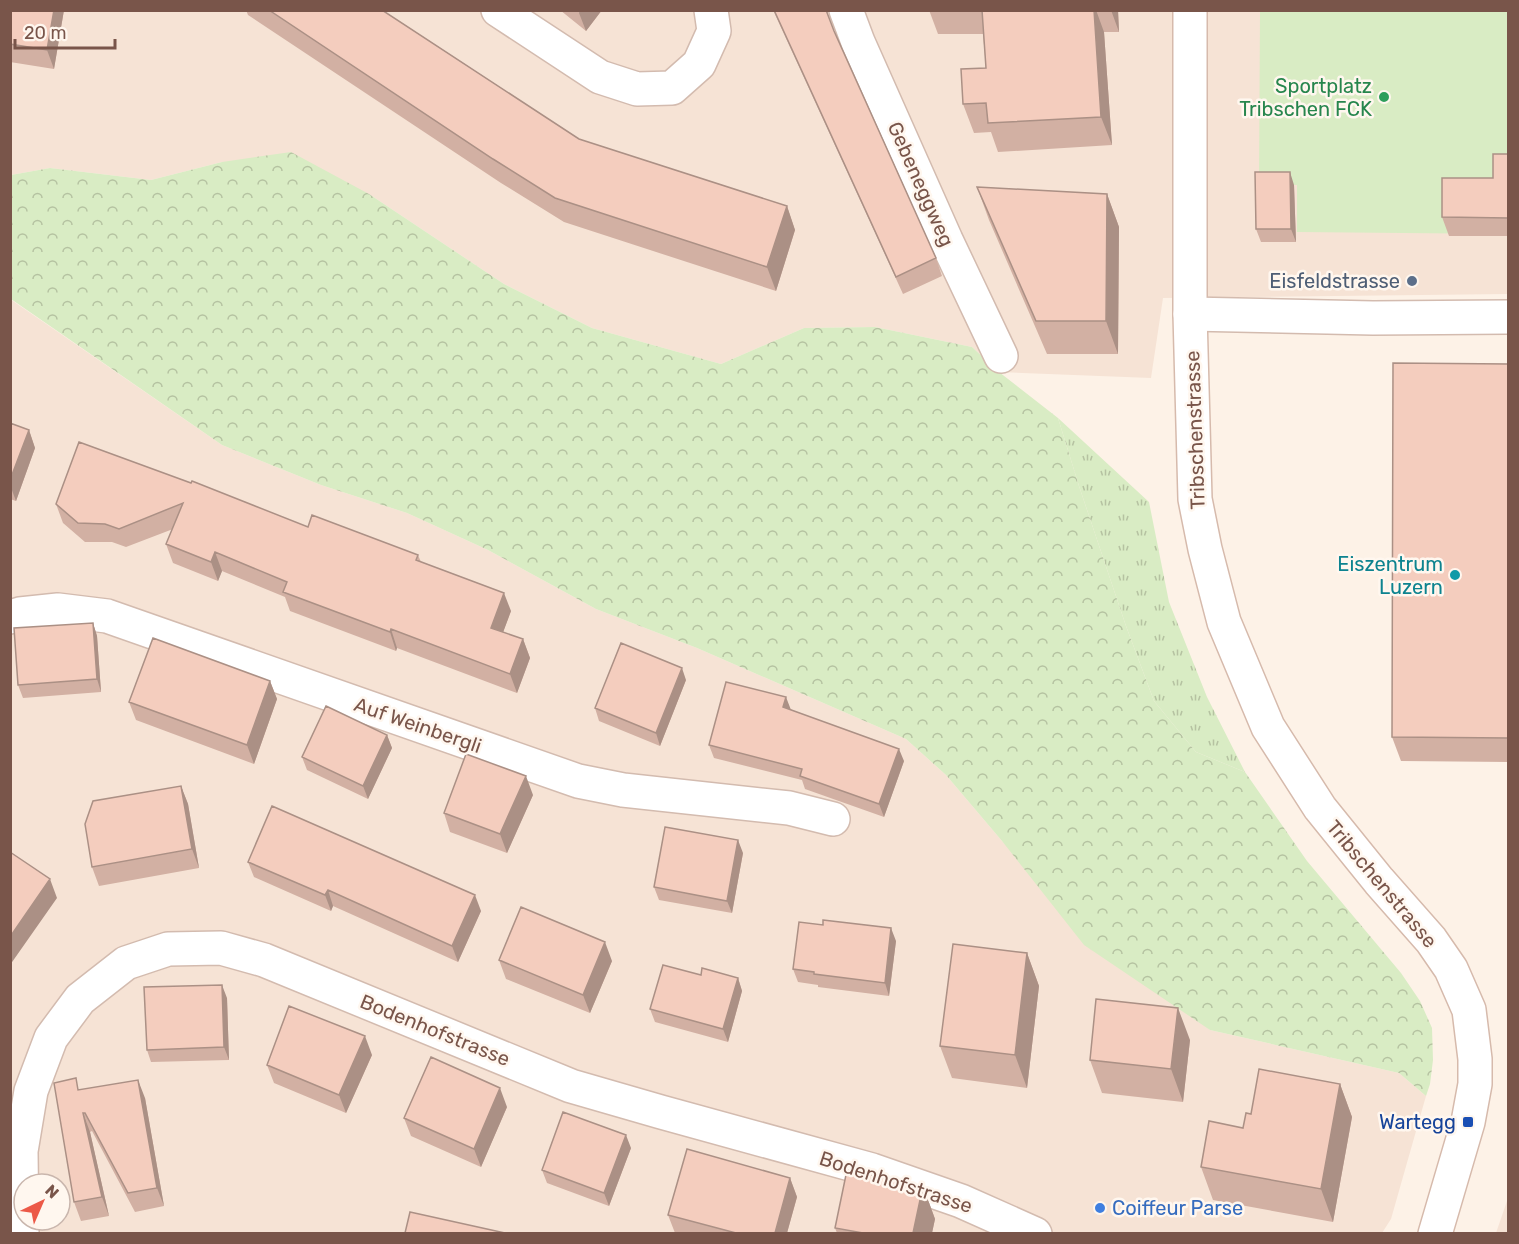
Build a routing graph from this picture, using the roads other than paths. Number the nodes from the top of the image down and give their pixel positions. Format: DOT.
graph roads {
  1 [pos="498,10"];
  2 [pos="711,10"];
  3 [pos="846,10"];
  4 [pos="1190,10"];
  5 [pos="1190,314"];
  6 [pos="1509,317"];
  7 [pos="1001,356"];
  8 [pos="10,617"];
  9 [pos="833,819"];
  10 [pos="22,1233"];
  11 [pos="1035,1233"];
  12 [pos="1435,1233"];
  1 -- 2 [label="street"];
  3 -- 7 [label="street, Gebeneggweg"];
  4 -- 5 [label="street, Tribschenstrasse"];
  5 -- 6 [label="street"];
  5 -- 12 [label="street, Tribschenstrasse"];
  8 -- 9 [label="street, Auf Weinbergli"];
  10 -- 11 [label="street, Bodenhofstrasse"];
}
